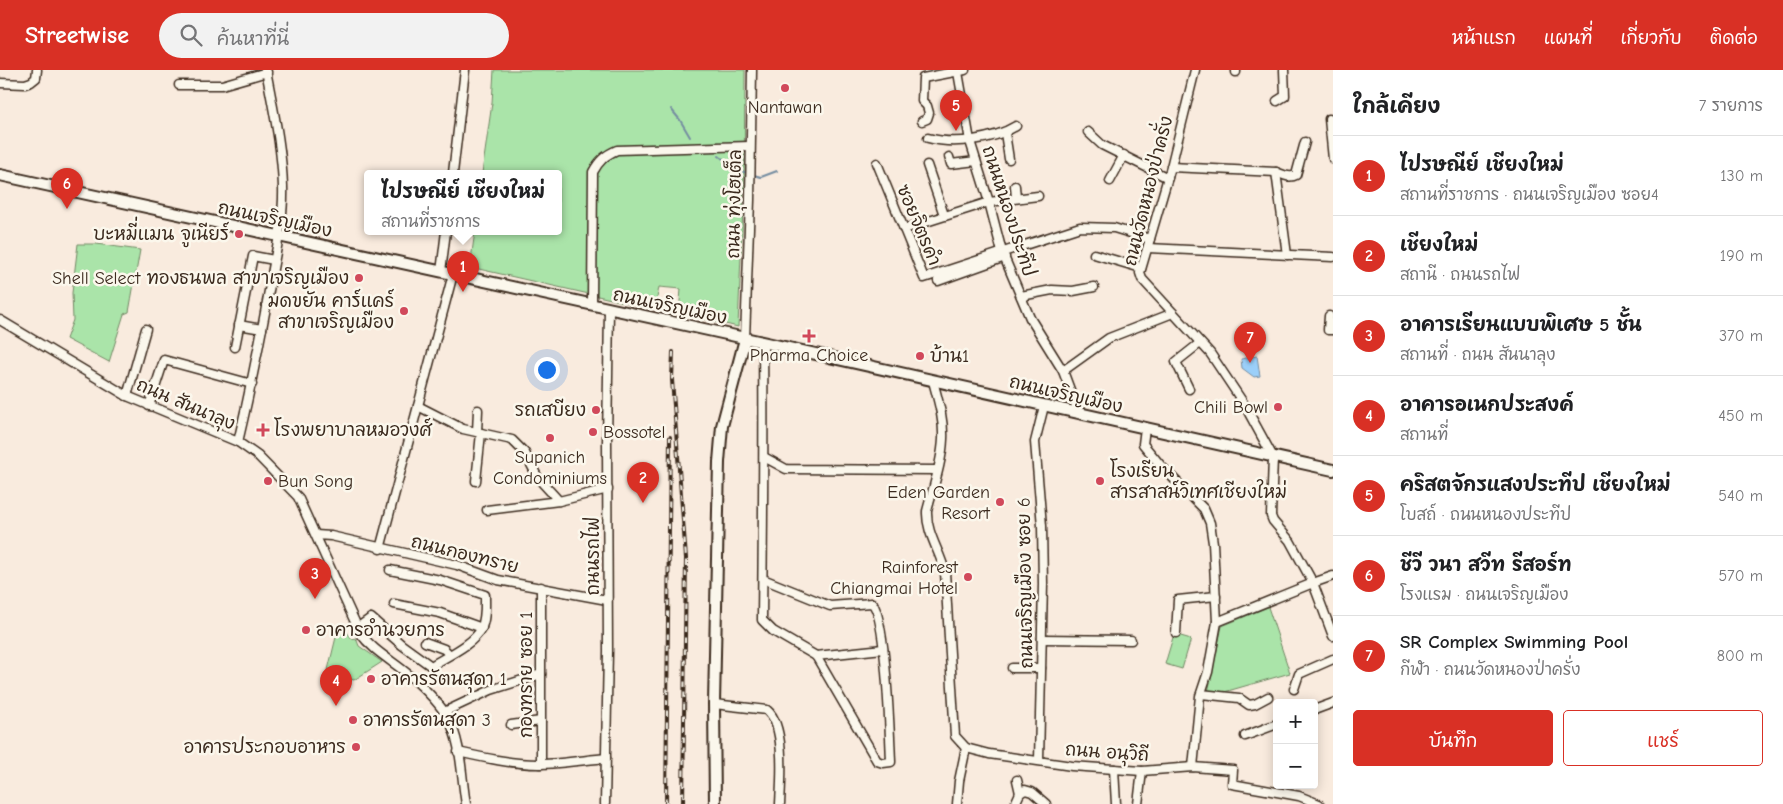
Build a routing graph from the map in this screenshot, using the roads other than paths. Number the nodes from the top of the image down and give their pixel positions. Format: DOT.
graph roads {
  1 [pos="36,70"];
  2 [pos="465,70"];
  3 [pos="752,70"];
  4 [pos="1284,70"];
  5 [pos="266,71"];
  6 [pos="961,71"];
  7 [pos="1195,72"];
  8 [pos="0,84"];
  9 [pos="179,85"];
  10 [pos="1277,101"];
  11 [pos="1329,119"];
  12 [pos="922,121"];
  13 [pos="1016,126"];
  14 [pos="1088,132"];
  15 [pos="1005,133"];
  16 [pos="928,138"];
  17 [pos="970,141"];
  18 [pos="1305,142"];
  19 [pos="750,146"];
  20 [pos="1124,155"];
  21 [pos="949,157"];
  22 [pos="1333,158"];
  23 [pos="1009,159"];
  24 [pos="976,161"];
  25 [pos="877,163"];
  26 [pos="927,165"];
  27 [pos="1171,167"];
  28 [pos="453,170"];
  29 [pos="1276,172"];
  30 [pos="0,175"];
  31 [pos="1168,178"];
  32 [pos="1110,181"];
  33 [pos="1015,186"];
  34 [pos="1038,196"];
  35 [pos="1016,198"];
  36 [pos="989,202"];
  37 [pos="944,215"];
  38 [pos="904,229"];
  39 [pos="446,235"];
  40 [pos="279,236"];
  41 [pos="1150,239"];
  42 [pos="1148,248"];
  43 [pos="1094,254"];
  44 [pos="1004,255"];
  45 [pos="1287,256"];
  46 [pos="1333,258"];
  47 [pos="274,260"];
  48 [pos="1142,268"];
  49 [pos="441,272"];
  50 [pos="453,274"];
  51 [pos="938,281"];
  52 [pos="1094,287"];
  53 [pos="1021,296"];
  54 [pos="592,305"];
  55 [pos="609,309"];
  56 [pos="1173,313"];
  57 [pos="1329,316"];
  58 [pos="0,320"];
  59 [pos="239,325"];
  60 [pos="146,329"];
  61 [pos="262,329"];
  62 [pos="1333,330"];
  63 [pos="731,336"];
  64 [pos="745,339"];
  65 [pos="761,343"];
  66 [pos="1200,343"];
  67 [pos="235,347"];
  68 [pos="741,352"];
  69 [pos="1063,371"];
  70 [pos="933,381"];
  71 [pos="252,384"];
  72 [pos="1190,389"];
  73 [pos="127,396"];
  74 [pos="149,406"];
  75 [pos="418,406"];
  76 [pos="1044,406"];
  77 [pos="478,410"];
  78 [pos="1079,414"];
  79 [pos="1145,428"];
  80 [pos="479,433"];
  81 [pos="238,442"];
  82 [pos="764,457"];
  83 [pos="1274,457"];
  84 [pos="937,470"];
  85 [pos="1333,470"];
  86 [pos="476,481"];
  87 [pos="608,489"];
  88 [pos="558,501"];
  89 [pos="487,510"];
  90 [pos="316,535"];
  91 [pos="380,549"];
  92 [pos="390,570"];
  93 [pos="1333,576"];
  94 [pos="763,579"];
  95 [pos="1313,583"];
  96 [pos="541,587"];
  97 [pos="1216,596"];
  98 [pos="607,600"];
  99 [pos="394,604"];
  100 [pos="1217,622"];
  101 [pos="357,628"];
  102 [pos="482,628"];
  103 [pos="1176,633"];
  104 [pos="1333,636"];
  105 [pos="1042,639"];
  106 [pos="1131,640"];
  107 [pos="425,642"];
  108 [pos="883,648"];
  109 [pos="449,654"];
  110 [pos="816,656"];
  111 [pos="1333,659"];
  112 [pos="1012,668"];
  113 [pos="1041,668"];
  114 [pos="541,674"];
  115 [pos="1294,689"];
  116 [pos="1201,694"];
  117 [pos="1268,697"];
  118 [pos="1333,703"];
  119 [pos="714,704"];
  120 [pos="1318,709"];
  121 [pos="444,712"];
  122 [pos="541,721"];
  123 [pos="511,725"];
  124 [pos="1273,726"];
  125 [pos="1245,736"];
  126 [pos="966,748"];
  127 [pos="458,752"];
  128 [pos="606,758"];
  129 [pos="1040,760"];
  130 [pos="541,764"];
  131 [pos="1193,767"];
  132 [pos="1114,769"];
  133 [pos="1142,772"];
  134 [pos="1017,780"];
  135 [pos="1020,793"];
  136 [pos="466,804"];
  137 [pos="605,804"];
  138 [pos="714,804"];
  139 [pos="780,804"];
  140 [pos="957,804"];
  141 [pos="1015,804"];
  142 [pos="1046,804"];
  143 [pos="1116,804"];
  144 [pos="1138,804"];
  145 [pos="1319,804"];
  1 -- 8 [label="street"];
  2 -- 28 [label="street"];
  3 -- 19 [label="street, ถนน ทุ่งโฮเต็ล"];
  4 -- 10 [label="street"];
  5 -- 9 [label="street"];
  5 -- 40 [label="street"];
  6 -- 12 [label="street"];
  6 -- 17 [label="street, ถนนหนองประทีป"];
  7 -- 27 [label="street, ถนนวัดหนองป่าครั่ง"];
  11 -- 22 [label="street"];
  13 -- 15 [label="street"];
  14 -- 20 [label="street"];
  15 -- 17 [label="street"];
  15 -- 23 [label="street"];
  16 -- 17 [label="street"];
  17 -- 24 [label="street, ถนนหนองประทีป"];
  18 -- 29 [label="street"];
  19 -- 54 [label="street"];
  19 -- 64 [label="street, ถนน ทุ่งโฮเต็ล"];
  20 -- 31 [label="street"];
  20 -- 32 [label="street"];
  21 -- 24 [label="street"];
  24 -- 36 [label="street, ถนนหนองประทีป"];
  25 -- 38 [label="street, ซอยจิตรคำ"];
  26 -- 37 [label="street"];
  27 -- 29 [label="street"];
  27 -- 31 [label="street, ถนนวัดหนองป่าครั่ง"];
  29 -- 45 [label="street"];
  30 -- 40 [label="main road, ถนนเจริญเมือง"];
  31 -- 41 [label="street, ถนนวัดหนองป่าครั่ง"];
  33 -- 35 [label="street"];
  34 -- 35 [label="street"];
  35 -- 36 [label="street"];
  36 -- 37 [label="street"];
  36 -- 44 [label="street, ถนนหนองประทีป"];
  37 -- 38 [label="street"];
  38 -- 44 [label="street, ซอยจิตรคำ"];
  39 -- 49 [label="street"];
  40 -- 47 [label="street"];
  40 -- 49 [label="main road, ถนนเจริญเมือง"];
  41 -- 42 [label="street, ถนนวัดหนองป่าครั่ง"];
  41 -- 44 [label="street"];
  42 -- 45 [label="street"];
  42 -- 48 [label="street, ถนนวัดหนองป่าครั่ง"];
  43 -- 48 [label="street"];
  44 -- 51 [label="street"];
  44 -- 53 [label="street, ถนนหนองประทีป"];
  45 -- 46 [label="street"];
  47 -- 59 [label="street"];
  47 -- 61 [label="street"];
  48 -- 56 [label="street, ถนนวัดหนองป่าครั่ง"];
  49 -- 50 [label="main road, ถนนเจริญเมือง"];
  50 -- 54 [label="main road, ถนนเจริญเมือง"];
  50 -- 75 [label="street"];
  52 -- 53 [label="street"];
  53 -- 69 [label="street, ถนนหนองประทีป"];
  54 -- 55 [label="main road, ถนนเจริญเมือง"];
  55 -- 63 [label="main road, ถนนเจริญเมือง"];
  55 -- 87 [label="street, ถนนรถไฟ"];
  56 -- 66 [label="street, ถนนวัดหนองป่าครั่ง"];
  56 -- 69 [label="street"];
  57 -- 62 [label="street"];
  58 -- 73 [label="street, ถนน สันนาลุง"];
  59 -- 61 [label="street"];
  59 -- 67 [label="street"];
  60 -- 73 [label="street"];
  61 -- 71 [label="street"];
  63 -- 64 [label="main road, ถนนเจริญเมือง"];
  63 -- 68 [label="main road"];
  64 -- 65 [label="main road, ถนนเจริญเมือง"];
  64 -- 68 [label="main road"];
  65 -- 68 [label="main road"];
  65 -- 70 [label="main road, ถนนเจริญเมือง"];
  65 -- 82 [label="street"];
  66 -- 72 [label="street"];
  66 -- 83 [label="street, ถนนวัดหนองป่าครั่ง"];
  68 -- 119 [label="main road"];
  69 -- 78 [label="street, ถนนหนองประทีป"];
  70 -- 76 [label="main road, ถนนเจริญเมือง"];
  70 -- 84 [label="street"];
  71 -- 74 [label="street"];
  71 -- 81 [label="street"];
  73 -- 74 [label="street, ถนน สันนาลุง"];
  74 -- 81 [label="street, ถนน สันนาลุง"];
  75 -- 80 [label="street"];
  75 -- 91 [label="street"];
  76 -- 78 [label="main road, ถนนเจริญเมือง"];
  76 -- 105 [label="street, ถนนเจริญเมือง ซอย 6"];
  77 -- 80 [label="street"];
  78 -- 79 [label="main road, ถนนเจริญเมือง"];
  79 -- 83 [label="main road, ถนนเจริญเมือง"];
  79 -- 97 [label="street"];
  80 -- 86 [label="street"];
  80 -- 88 [label="street"];
  81 -- 90 [label="street, ถนน สันนาลุง"];
  82 -- 84 [label="street"];
  82 -- 94 [label="street"];
  83 -- 85 [label="main road, ถนนเจริญเมือง"];
  83 -- 95 [label="street"];
  84 -- 126 [label="street"];
  87 -- 88 [label="street"];
  87 -- 98 [label="street, ถนนรถไฟ"];
  88 -- 89 [label="street"];
  90 -- 91 [label="street, ถนนกองทราย"];
  90 -- 101 [label="street, ถนน สันนาลุง"];
  91 -- 96 [label="street, ถนนกองทราย"];
  92 -- 102 [label="street"];
  93 -- 95 [label="street"];
  94 -- 108 [label="street"];
  94 -- 110 [label="street"];
  95 -- 100 [label="street"];
  95 -- 104 [label="street"];
  96 -- 98 [label="street, ถนนกองทราย"];
  96 -- 114 [label="street, กองทราย ซอย 1"];
  97 -- 100 [label="street"];
  97 -- 103 [label="street"];
  98 -- 128 [label="street, ถนนรถไฟ"];
  99 -- 102 [label="street"];
  100 -- 116 [label="street"];
  101 -- 109 [label="street"];
  101 -- 121 [label="street, ถนน สันนาลุง"];
  102 -- 109 [label="street"];
  105 -- 106 [label="street"];
  105 -- 113 [label="street, ถนนเจริญเมือง ซอย 6"];
  107 -- 109 [label="street"];
  108 -- 110 [label="street"];
  108 -- 110 [label="street"];
  111 -- 115 [label="street"];
  112 -- 113 [label="street"];
  113 -- 129 [label="street, ถนนเจริญเมือง ซอย 6"];
  114 -- 121 [label="street"];
  114 -- 122 [label="street, กองทราย ซอย 1"];
  116 -- 117 [label="street"];
  116 -- 131 [label="street"];
  118 -- 120 [label="street"];
  119 -- 138 [label="main road"];
  119 -- 139 [label="street"];
  121 -- 127 [label="street, ถนน สันนาลุง"];
  122 -- 123 [label="street"];
  122 -- 130 [label="street, กองทราย ซอย 1"];
  124 -- 125 [label="street"];
  126 -- 129 [label="street, ถนน อนุวิถี"];
  126 -- 140 [label="street"];
  127 -- 130 [label="street"];
  127 -- 136 [label="street, ถนน สันนาลุง"];
  128 -- 130 [label="street"];
  128 -- 137 [label="street, ถนนรถไฟ"];
  129 -- 132 [label="street, ถนน อนุวิถี"];
  131 -- 133 [label="street, ถนน อนุวิถี"];
  131 -- 145 [label="street, ถนน อนุวิถี"];
  132 -- 133 [label="street, ถนน อนุวิถี"];
  132 -- 143 [label="street"];
  133 -- 144 [label="street"];
  134 -- 135 [label="street"];
  135 -- 141 [label="street"];
  135 -- 142 [label="street"];
}
